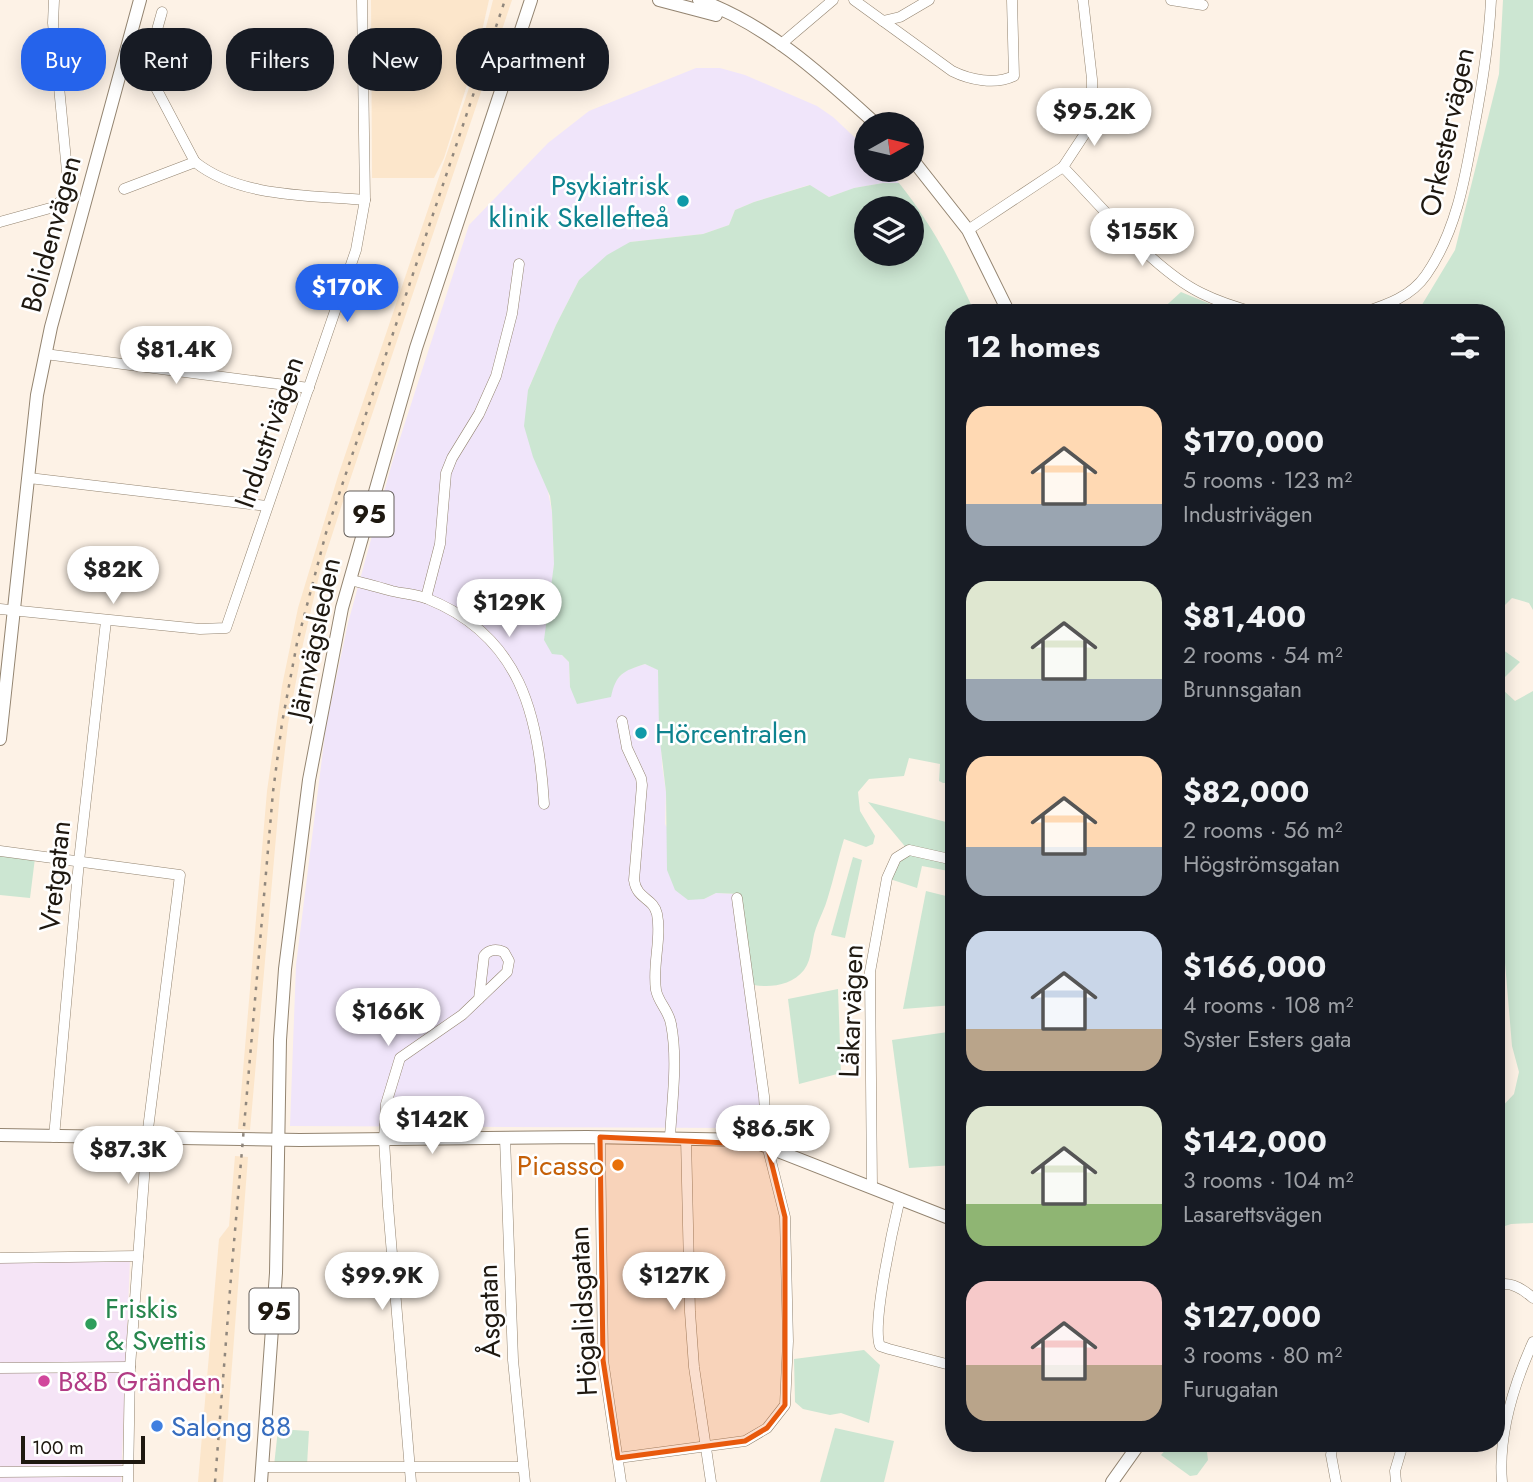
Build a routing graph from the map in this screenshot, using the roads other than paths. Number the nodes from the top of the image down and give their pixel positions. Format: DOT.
graph roads {
  1 [pos="54,0"];
  2 [pos="140,0"];
  3 [pos="362,0"];
  4 [pos="659,0"];
  5 [pos="698,0"];
  6 [pos="709,0"];
  7 [pos="833,0"];
  8 [pos="854,0"];
  9 [pos="929,0"];
  10 [pos="1012,0"];
  11 [pos="1083,0"];
  12 [pos="1171,0"];
  13 [pos="1491,0"];
  14 [pos="534,4"];
  15 [pos="1203,5"];
  16 [pos="162,12"];
  17 [pos="732,13"];
  18 [pos="883,21"];
  19 [pos="758,31"];
  20 [pos="779,45"];
  21 [pos="862,112"];
  22 [pos="195,162"];
  23 [pos="1063,167"];
  24 [pos="924,174"];
  25 [pos="124,189"];
  26 [pos="365,200"];
  27 [pos="0,222"];
  28 [pos="968,230"];
  29 [pos="519,264"];
  30 [pos="1005,304"];
  31 [pos="1225,304"];
  32 [pos="1389,304"];
  33 [pos="45,354"];
  34 [pos="309,388"];
  35 [pos="29,478"];
  36 [pos="267,506"];
  37 [pos="350,580"];
  38 [pos="426,598"];
  39 [pos="6,609"];
  40 [pos="106,621"];
  41 [pos="622,721"];
  42 [pos="0,739"];
  43 [pos="544,804"];
  44 [pos="0,851"];
  45 [pos="945,858"];
  46 [pos="79,861"];
  47 [pos="737,898"];
  48 [pos="479,999"];
  49 [pos="0,1135"];
  50 [pos="54,1137"];
  51 [pos="147,1137"];
  52 [pos="600,1137"];
  53 [pos="670,1137"];
  54 [pos="505,1138"];
  55 [pos="686,1138"];
  56 [pos="278,1139"];
  57 [pos="384,1140"];
  58 [pos="767,1145"];
  59 [pos="872,1187"];
  60 [pos="900,1198"];
  61 [pos="945,1216"];
  62 [pos="138,1256"];
  63 [pos="0,1258"];
  64 [pos="1505,1284"];
  65 [pos="1533,1298"];
  66 [pos="1533,1342"];
  67 [pos="945,1364"];
  68 [pos="130,1367"];
  69 [pos="0,1368"];
  70 [pos="1505,1433"];
  71 [pos="706,1445"];
  72 [pos="1133,1452"];
  73 [pos="1332,1452"];
  74 [pos="1401,1452"];
  75 [pos="1502,1452"];
  76 [pos="618,1458"];
  77 [pos="262,1467"];
  78 [pos="523,1467"];
  79 [pos="410,1468"];
  80 [pos="0,1472"];
  81 [pos="128,1477"];
  82 [pos="261,1482"];
  83 [pos="411,1482"];
  84 [pos="525,1482"];
  85 [pos="621,1482"];
  86 [pos="711,1482"];
  87 [pos="1112,1482"];
  88 [pos="1336,1482"];
  89 [pos="1396,1482"];
  90 [pos="1502,1482"];
  1 -- 27 [label="street"];
  2 -- 33 [label="main road, Bolidenvägen"];
  3 -- 26 [label="street, Industrivägen"];
  4 -- 19 [label="main road"];
  5 -- 17 [label="main road"];
  6 -- 17 [label="main road"];
  7 -- 20 [label="street"];
  8 -- 18 [label="street"];
  9 -- 18 [label="street"];
  10 -- 18 [label="street"];
  11 -- 23 [label="street"];
  12 -- 15 [label="street"];
  13 -- 32 [label="street, Orkestervägen"];
  14 -- 37 [label="main road, Järnvägsleden / 95"];
  16 -- 22 [label="street"];
  17 -- 19 [label="main road"];
  19 -- 20 [label="main road"];
  20 -- 21 [label="main road"];
  22 -- 25 [label="street"];
  22 -- 26 [label="street"];
  23 -- 28 [label="street"];
  23 -- 31 [label="street"];
  24 -- 28 [label="main road"];
  26 -- 34 [label="street, Industrivägen"];
  28 -- 30 [label="main road"];
  29 -- 38 [label="street"];
  33 -- 34 [label="street"];
  33 -- 35 [label="main road, Bolidenvägen"];
  34 -- 36 [label="street, Industrivägen"];
  35 -- 36 [label="street"];
  35 -- 39 [label="main road, Bolidenvägen"];
  36 -- 40 [label="street, Industrivägen"];
  37 -- 38 [label="street"];
  37 -- 56 [label="main road, Järnvägsleden / 95"];
  38 -- 43 [label="street"];
  39 -- 40 [label="street"];
  39 -- 42 [label="main road, Bolidenvägen"];
  40 -- 46 [label="street, Vretgatan"];
  41 -- 53 [label="street"];
  44 -- 46 [label="street"];
  45 -- 59 [label="street, Läkarvägen"];
  46 -- 50 [label="street, Vretgatan"];
  46 -- 51 [label="street"];
  47 -- 58 [label="street"];
  48 -- 48 [label="street"];
  48 -- 57 [label="street"];
  49 -- 50 [label="main road"];
  50 -- 51 [label="main road"];
  51 -- 56 [label="main road"];
  51 -- 62 [label="street"];
  52 -- 53 [label="main road"];
  52 -- 54 [label="main road"];
  52 -- 76 [label="street, Högalidsgatan"];
  53 -- 55 [label="main road"];
  54 -- 57 [label="main road"];
  54 -- 78 [label="street, Åsgatan"];
  55 -- 58 [label="main road"];
  55 -- 71 [label="street"];
  56 -- 57 [label="main road"];
  56 -- 77 [label="main road, 95"];
  57 -- 79 [label="street"];
  58 -- 59 [label="main road"];
  58 -- 71 [label="street"];
  59 -- 60 [label="main road"];
  60 -- 61 [label="main road"];
  60 -- 67 [label="street"];
  62 -- 63 [label="street"];
  62 -- 68 [label="street"];
  64 -- 65 [label="street"];
  66 -- 70 [label="street"];
  68 -- 69 [label="street"];
  68 -- 81 [label="street"];
  71 -- 76 [label="street"];
  71 -- 86 [label="street"];
  72 -- 87 [label="main road"];
  73 -- 88 [label="street"];
  74 -- 89 [label="street"];
  75 -- 90 [label="street"];
  76 -- 85 [label="street, Högalidsgatan"];
  77 -- 79 [label="street"];
  77 -- 82 [label="main road, 95"];
  78 -- 79 [label="street"];
  78 -- 84 [label="street, Åsgatan"];
  79 -- 83 [label="street"];
  80 -- 81 [label="street"];
}
